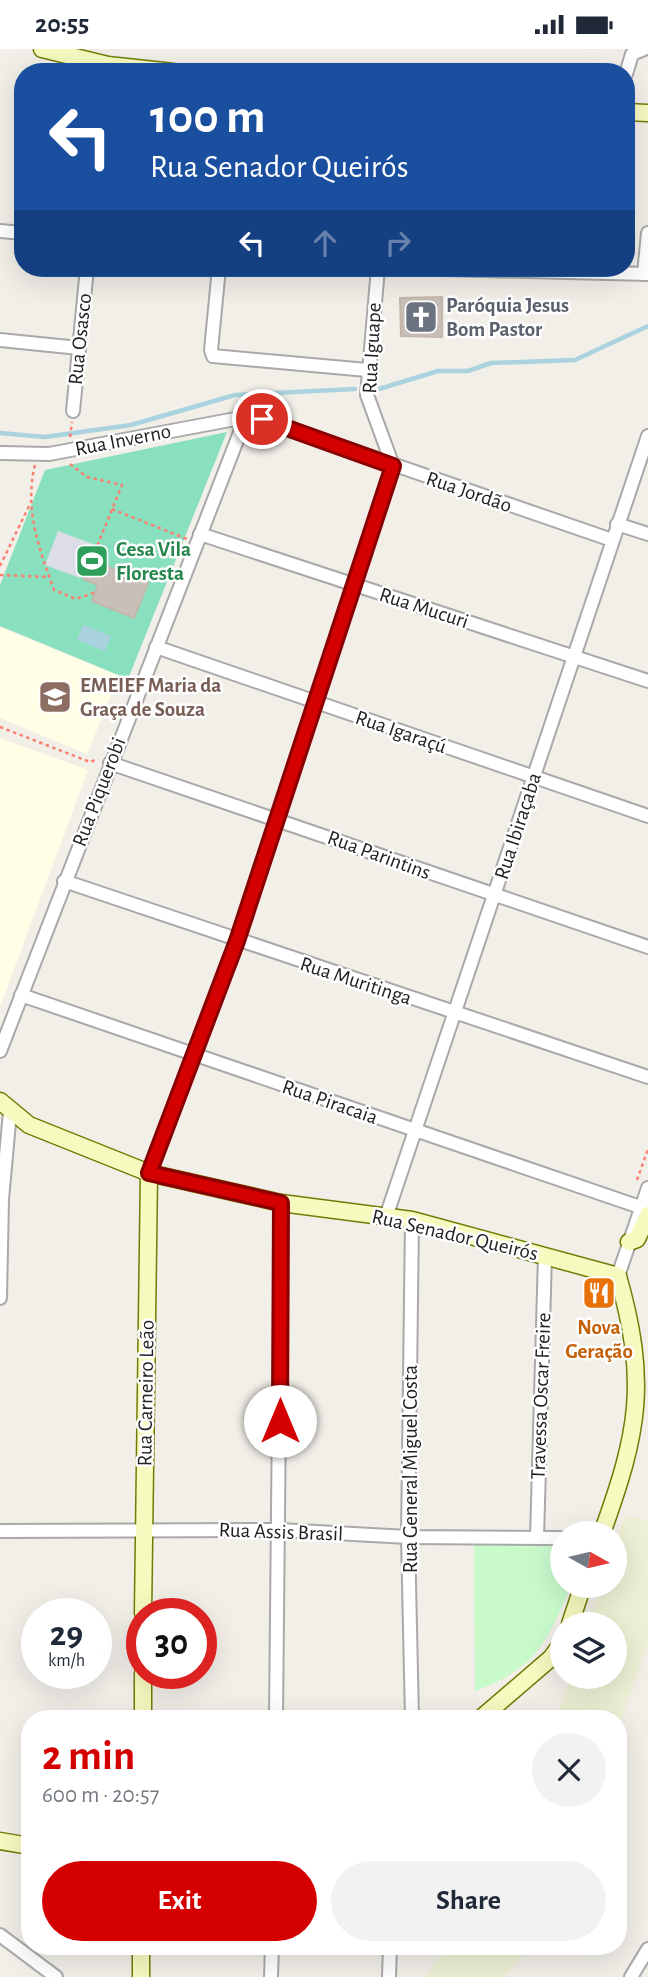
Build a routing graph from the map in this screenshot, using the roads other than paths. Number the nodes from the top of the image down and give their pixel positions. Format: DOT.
graph roads {
  1 [pos="42,49"];
  2 [pos="644,49"];
  3 [pos="91,63"];
  4 [pos="627,63"];
  5 [pos="648,233"];
  6 [pos="646,274"];
  7 [pos="86,277"];
  8 [pos="218,277"];
  9 [pos="377,277"];
  10 [pos="0,340"];
  11 [pos="79,348"];
  12 [pos="367,370"];
  13 [pos="72,417"];
  14 [pos="246,417"];
  15 [pos="648,436"];
  16 [pos="0,453"];
  17 [pos="393,466"];
  18 [pos="617,524"];
  19 [pos="648,534"];
  20 [pos="198,539"];
  21 [pos="612,540"];
  22 [pos="354,585"];
  23 [pos="156,647"];
  24 [pos="574,657"];
  25 [pos="648,681"];
  26 [pos="315,702"];
  27 [pos="110,763"];
  28 [pos="533,778"];
  29 [pos="648,816"];
  30 [pos="277,819"];
  31 [pos="64,881"];
  32 [pos="495,897"];
  33 [pos="237,941"];
  34 [pos="648,947"];
  35 [pos="21,995"];
  36 [pos="456,1014"];
  37 [pos="0,1051"];
  38 [pos="194,1056"];
  39 [pos="648,1077"];
  40 [pos="5,1106"];
  41 [pos="417,1131"];
  42 [pos="149,1173"];
  43 [pos="648,1188"];
  44 [pos="1,1199"];
  45 [pos="281,1203"];
  46 [pos="639,1209"];
  47 [pos="386,1217"];
  48 [pos="412,1220"];
  49 [pos="629,1242"];
  50 [pos="545,1255"];
  51 [pos="618,1276"];
  52 [pos="0,1298"];
  53 [pos="606,1521"];
  54 [pos="144,1530"];
  55 [pos="280,1530"];
  56 [pos="0,1531"];
  57 [pos="408,1537"];
  58 [pos="537,1538"];
  59 [pos="550,1538"];
  60 [pos="143,1598"];
  61 [pos="550,1659"];
  62 [pos="143,1689"];
  63 [pos="143,1710"];
  64 [pos="276,1710"];
  65 [pos="412,1710"];
  66 [pos="490,1710"];
  67 [pos="0,1841"];
  68 [pos="21,1844"];
  69 [pos="0,1935"];
  70 [pos="648,1949"];
  71 [pos="21,1951"];
  72 [pos="27,1955"];
  73 [pos="141,1955"];
  74 [pos="272,1955"];
  75 [pos="390,1955"];
  76 [pos="637,1974"];
  77 [pos="56,1977"];
  78 [pos="141,1977"];
  79 [pos="271,1977"];
  80 [pos="389,1977"];
  1 -- 3 [label="street"];
  2 -- 4 [label="street"];
  5 -- 6 [label="street"];
  7 -- 11 [label="street, Rua Osasco"];
  8 -- 12 [label="street"];
  9 -- 12 [label="street, Rua Iguape"];
  10 -- 11 [label="street"];
  11 -- 13 [label="street, Rua Osasco"];
  12 -- 17 [label="street, Rua Iguape"];
  14 -- 16 [label="street, Rua Inverno"];
  14 -- 17 [label="street, Rua Jordão"];
  14 -- 20 [label="street, Rua Piquerobi"];
  15 -- 18 [label="street, Rua Ibiraçaba"];
  17 -- 21 [label="street, Rua Jordão"];
  17 -- 22 [label="street"];
  18 -- 19 [label="street"];
  18 -- 21 [label="street, Rua Ibiraçaba"];
  20 -- 22 [label="street, Rua Mucuri"];
  20 -- 23 [label="street, Rua Piquerobi"];
  21 -- 24 [label="street, Rua Ibiraçaba"];
  22 -- 24 [label="street, Rua Mucuri"];
  22 -- 26 [label="street"];
  23 -- 26 [label="street, Rua Igaraçú"];
  23 -- 27 [label="street, Rua Piquerobi"];
  24 -- 25 [label="street, Rua Mucuri"];
  24 -- 28 [label="street, Rua Ibiraçaba"];
  26 -- 28 [label="street, Rua Igaraçú"];
  26 -- 30 [label="street"];
  27 -- 30 [label="street, Rua Parintins"];
  27 -- 31 [label="street, Rua Piquerobi"];
  28 -- 29 [label="street, Rua Igaraçú"];
  28 -- 32 [label="street, Rua Ibiraçaba"];
  30 -- 32 [label="street, Rua Parintins"];
  30 -- 33 [label="street"];
  31 -- 33 [label="street, Rua Muritinga"];
  31 -- 35 [label="street, Rua Piquerobi"];
  32 -- 34 [label="street, Rua Parintins"];
  32 -- 36 [label="street, Rua Ibiraçaba"];
  33 -- 36 [label="street, Rua Muritinga"];
  33 -- 38 [label="street"];
  35 -- 37 [label="street, Rua Piquerobi"];
  35 -- 38 [label="street, Rua Piracaia"];
  36 -- 39 [label="street, Rua Muritinga"];
  36 -- 41 [label="street, Rua Ibiraçaba"];
  38 -- 41 [label="street, Rua Piracaia"];
  38 -- 42 [label="street"];
  40 -- 42 [label="street, Rua Senador Queirós"];
  40 -- 44 [label="street"];
  41 -- 46 [label="street, Rua Piracaia"];
  41 -- 47 [label="street, Rua Ibiraçaba"];
  42 -- 45 [label="street, Rua Senador Queirós"];
  42 -- 54 [label="street, Rua Carneiro Leão"];
  43 -- 46 [label="street"];
  44 -- 52 [label="street"];
  45 -- 47 [label="street, Rua Senador Queirós"];
  45 -- 55 [label="street"];
  46 -- 49 [label="street"];
  47 -- 48 [label="street, Rua Senador Queirós"];
  48 -- 50 [label="street, Rua Senador Queirós"];
  48 -- 57 [label="street, Rua General Miguel Costa"];
  49 -- 51 [label="street"];
  50 -- 51 [label="street, Rua Senador Queirós"];
  50 -- 58 [label="street, Travessa Oscar Freire"];
  51 -- 53 [label="street"];
  54 -- 55 [label="street, Rua Assis Brasil"];
  54 -- 56 [label="street, Rua Assis Brasil"];
  54 -- 60 [label="street, Rua Carneiro Leão"];
  55 -- 57 [label="street, Rua Assis Brasil"];
  55 -- 64 [label="street"];
  57 -- 58 [label="street, Rua Assis Brasil"];
  57 -- 65 [label="street, Rua General Miguel Costa"];
  58 -- 59 [label="street, Rua Assis Brasil"];
  61 -- 66 [label="street"];
  62 -- 63 [label="street"];
  67 -- 68 [label="street"];
  69 -- 71 [label="street"];
  70 -- 76 [label="street"];
  72 -- 77 [label="street"];
  73 -- 78 [label="street"];
  74 -- 79 [label="street"];
  75 -- 80 [label="street"];
}
